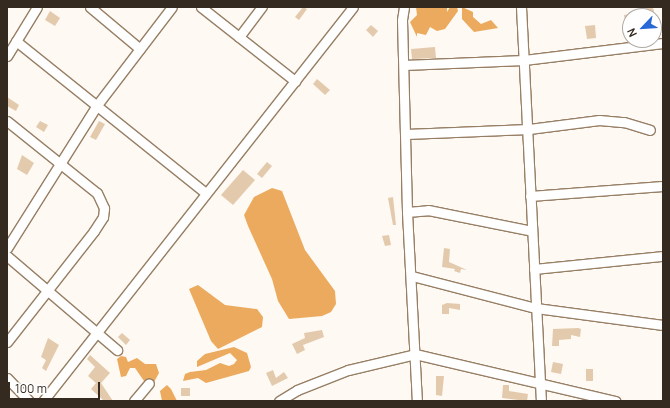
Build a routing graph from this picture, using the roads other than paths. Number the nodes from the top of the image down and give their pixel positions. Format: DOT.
graph roads {
  1 [pos="37,7"];
  2 [pos="90,7"];
  3 [pos="172,7"];
  4 [pos="201,7"];
  5 [pos="262,7"];
  6 [pos="353,7"];
  7 [pos="404,7"];
  8 [pos="521,7"];
  9 [pos="239,37"];
  10 [pos="16,41"];
  11 [pos="663,43"];
  12 [pos="140,49"];
  13 [pos="7,56"];
  14 [pos="524,60"];
  15 [pos="404,65"];
  16 [pos="295,81"];
  17 [pos="97,105"];
  18 [pos="7,121"];
  19 [pos="529,129"];
  20 [pos="650,130"];
  21 [pos="406,134"];
  22 [pos="60,165"];
  23 [pos="663,186"];
  24 [pos="206,193"];
  25 [pos="530,196"];
  26 [pos="407,212"];
  27 [pos="532,231"];
  28 [pos="7,248"];
  29 [pos="7,256"];
  30 [pos="663,256"];
  31 [pos="534,269"];
  32 [pos="412,276"];
  33 [pos="48,291"];
  34 [pos="536,308"];
  35 [pos="663,325"];
  36 [pos="97,333"];
  37 [pos="7,342"];
  38 [pos="117,350"];
  39 [pos="415,354"];
  40 [pos="7,378"];
  41 [pos="149,383"];
  42 [pos="540,384"];
  43 [pos="29,401"];
  44 [pos="43,401"];
  45 [pos="134,401"];
  46 [pos="279,401"];
  47 [pos="417,401"];
  48 [pos="541,401"];
  49 [pos="616,401"];
  1 -- 10 [label="street"];
  2 -- 12 [label="street"];
  3 -- 12 [label="street"];
  4 -- 9 [label="street"];
  5 -- 9 [label="street"];
  6 -- 16 [label="street"];
  7 -- 15 [label="street"];
  8 -- 14 [label="street"];
  9 -- 16 [label="street"];
  10 -- 13 [label="street"];
  10 -- 17 [label="street"];
  11 -- 14 [label="street"];
  12 -- 17 [label="street"];
  14 -- 15 [label="street"];
  14 -- 19 [label="street"];
  15 -- 21 [label="street"];
  16 -- 24 [label="street"];
  17 -- 22 [label="street"];
  17 -- 24 [label="street"];
  18 -- 22 [label="street"];
  19 -- 20 [label="street"];
  19 -- 21 [label="street"];
  19 -- 25 [label="street"];
  21 -- 26 [label="street"];
  22 -- 28 [label="street"];
  22 -- 33 [label="street"];
  23 -- 25 [label="street"];
  24 -- 36 [label="street"];
  25 -- 27 [label="street"];
  26 -- 27 [label="street"];
  26 -- 32 [label="street"];
  27 -- 31 [label="street"];
  29 -- 33 [label="street"];
  30 -- 31 [label="street"];
  31 -- 34 [label="street"];
  32 -- 34 [label="street"];
  32 -- 39 [label="street"];
  33 -- 36 [label="street"];
  33 -- 37 [label="street"];
  34 -- 35 [label="street"];
  34 -- 42 [label="street"];
  36 -- 38 [label="street"];
  36 -- 44 [label="street"];
  39 -- 42 [label="street"];
  39 -- 46 [label="street"];
  39 -- 47 [label="street"];
  40 -- 43 [label="street"];
  41 -- 45 [label="street"];
  42 -- 48 [label="street"];
  42 -- 49 [label="street"];
}
